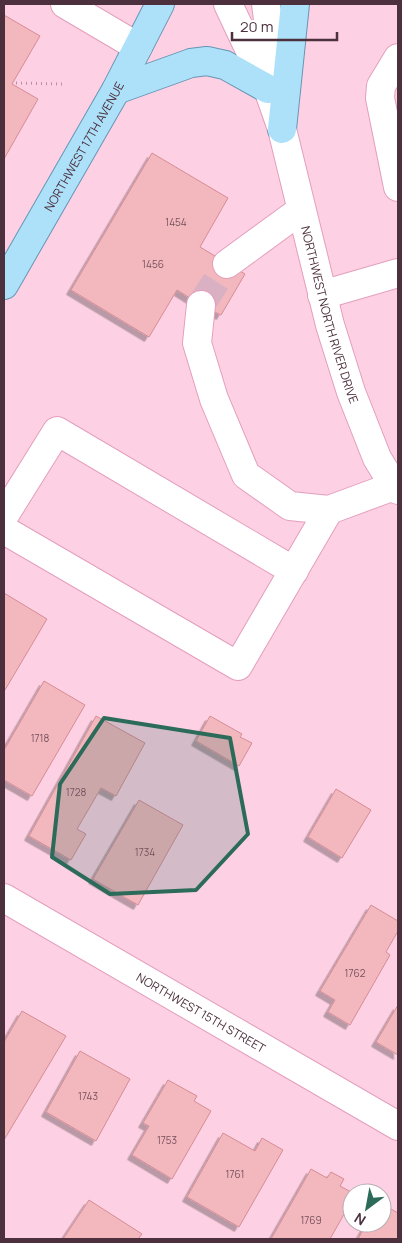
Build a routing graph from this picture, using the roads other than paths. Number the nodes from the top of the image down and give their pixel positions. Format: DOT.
graph roads {
  1 [pos="65,4"];
  2 [pos="160,4"];
  3 [pos="228,4"];
  4 [pos="266,4"];
  5 [pos="295,4"];
  6 [pos="138,47"];
  7 [pos="398,58"];
  8 [pos="268,89"];
  9 [pos="116,90"];
  10 [pos="282,129"];
  11 [pos="398,187"];
  12 [pos="301,210"];
  13 [pos="227,264"];
  14 [pos="398,273"];
  15 [pos="5,281"];
  16 [pos="322,295"];
  17 [pos="201,305"];
  18 [pos="396,488"];
  19 [pos="330,510"];
  20 [pos="4,516"];
  21 [pos="4,530"];
  22 [pos="294,571"];
  23 [pos="4,898"];
  24 [pos="398,1126"];
  1 -- 6 [label="street"];
  2 -- 6 [label="main road, NORTHWEST 17TH AVENUE"];
  3 -- 8 [label="street, NORTHWEST NORTH RIVER DRIVE"];
  4 -- 10 [label="street, NORTHWEST NORTH RIVER DRIVE"];
  5 -- 10 [label="main road"];
  6 -- 9 [label="main road, NORTHWEST 17TH AVENUE"];
  7 -- 11 [label="street"];
  8 -- 9 [label="main road"];
  8 -- 10 [label="street, NORTHWEST NORTH RIVER DRIVE"];
  9 -- 15 [label="main road, NORTHWEST 17TH AVENUE"];
  10 -- 12 [label="street, NORTHWEST NORTH RIVER DRIVE"];
  12 -- 13 [label="street"];
  12 -- 16 [label="street, NORTHWEST NORTH RIVER DRIVE"];
  14 -- 16 [label="street"];
  16 -- 18 [label="street, NORTHWEST NORTH RIVER DRIVE"];
  17 -- 19 [label="street"];
  18 -- 19 [label="street"];
  19 -- 22 [label="street"];
  20 -- 22 [label="street"];
  21 -- 22 [label="street"];
  23 -- 24 [label="street, NORTHWEST 15TH STREET"];
}
